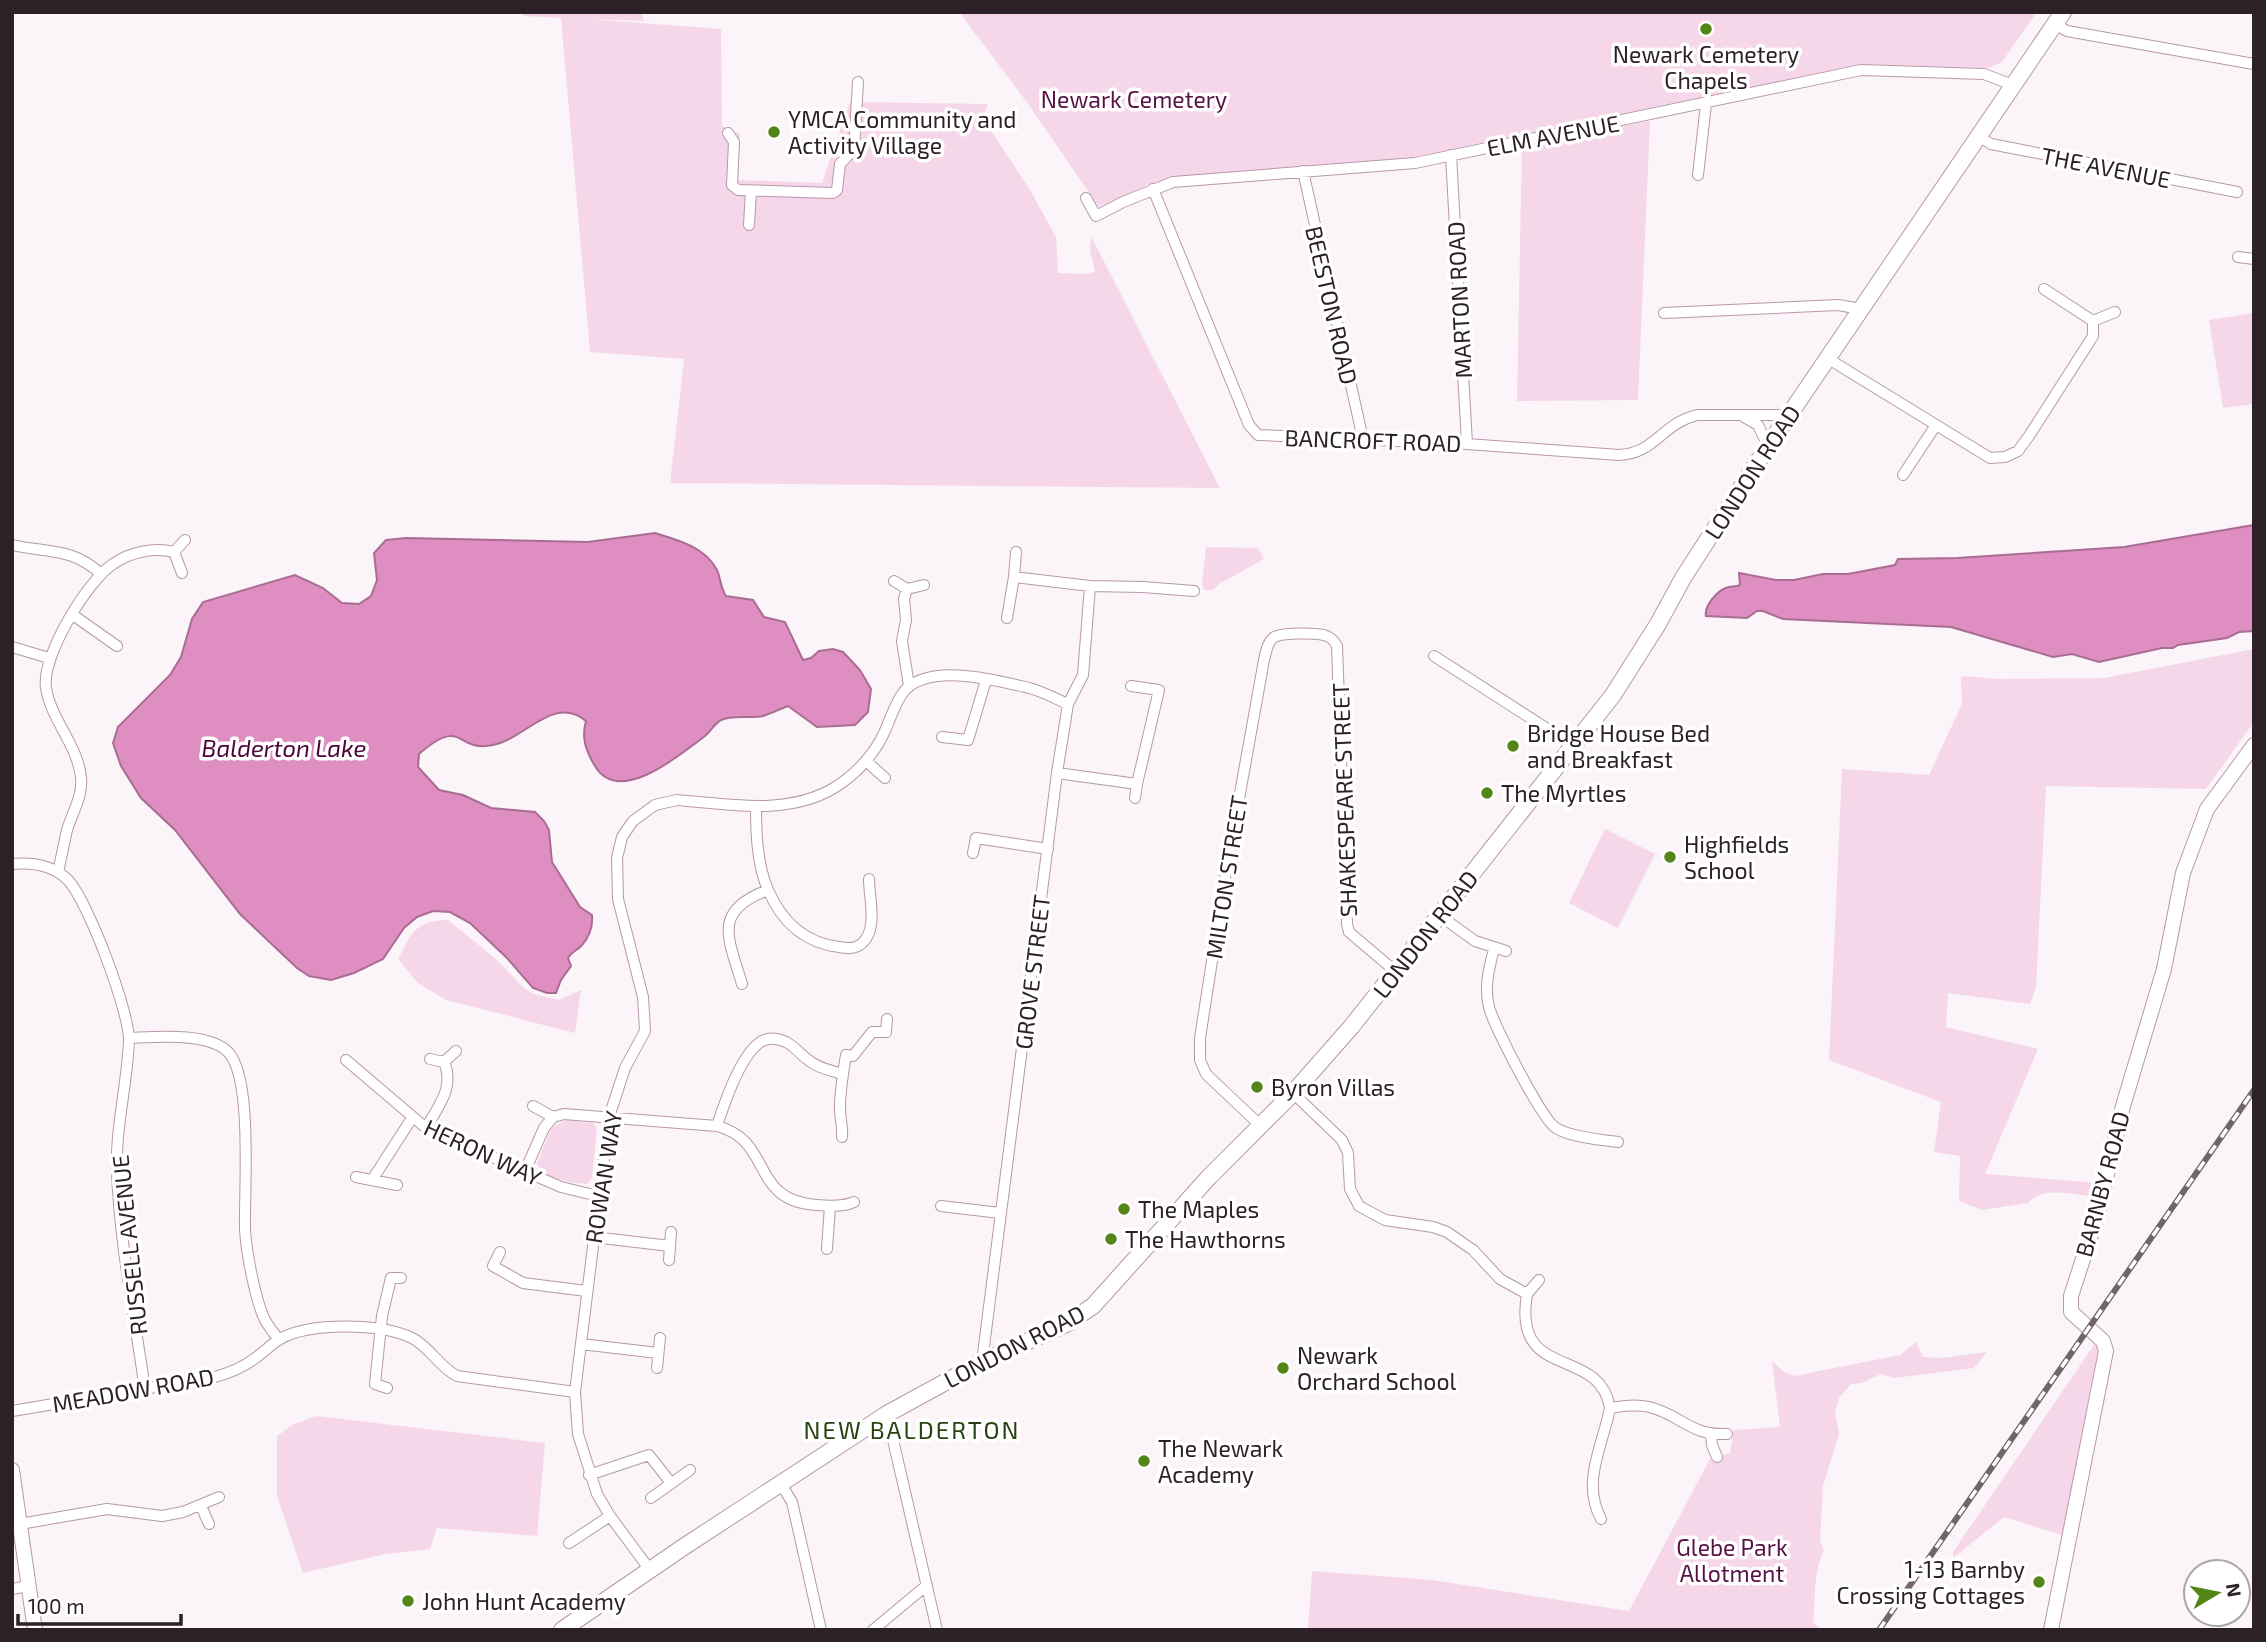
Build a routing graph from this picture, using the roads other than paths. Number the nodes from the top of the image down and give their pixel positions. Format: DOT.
graph roads {
  1 [pos="2059,18"];
  2 [pos="2254,64"];
  3 [pos="858,82"];
  4 [pos="2013,85"];
  5 [pos="1706,104"];
  6 [pos="728,133"];
  7 [pos="1978,136"];
  8 [pos="1451,155"];
  9 [pos="1303,172"];
  10 [pos="1698,175"];
  11 [pos="1153,189"];
  12 [pos="751,191"];
  13 [pos="2237,192"];
  14 [pos="1086,198"];
  15 [pos="749,225"];
  16 [pos="2238,257"];
  17 [pos="2254,259"];
  18 [pos="2044,289"];
  19 [pos="1861,309"];
  20 [pos="2115,312"];
  21 [pos="1664,313"];
  22 [pos="2093,321"];
  23 [pos="1828,358"];
  24 [pos="1789,415"];
  25 [pos="1744,417"];
  26 [pos="1936,425"];
  27 [pos="1363,439"];
  28 [pos="1467,444"];
  29 [pos="1768,446"];
  30 [pos="1903,475"];
  31 [pos="184,540"];
  32 [pos="12,545"];
  33 [pos="174,552"];
  34 [pos="1016,552"];
  35 [pos="182,573"];
  36 [pos="101,574"];
  37 [pos="1014,577"];
  38 [pos="894,581"];
  39 [pos="924,585"];
  40 [pos="1090,586"];
  41 [pos="907,589"];
  42 [pos="1194,592"];
  43 [pos="73,615"];
  44 [pos="1007,618"];
  45 [pos="1303,634"];
  46 [pos="12,646"];
  47 [pos="117,646"];
  48 [pos="1434,656"];
  49 [pos="49,657"];
  50 [pos="986,680"];
  51 [pos="909,686"];
  52 [pos="1131,686"];
  53 [pos="1068,704"];
  54 [pos="942,737"];
  55 [pos="1577,743"];
  56 [pos="2254,745"];
  57 [pos="866,761"];
  58 [pos="1057,773"];
  59 [pos="885,778"];
  60 [pos="1137,784"];
  61 [pos="1135,798"];
  62 [pos="756,806"];
  63 [pos="1048,849"];
  64 [pos="973,853"];
  65 [pos="12,864"];
  66 [pos="58,872"];
  67 [pos="869,879"];
  68 [pos="768,890"];
  69 [pos="869,893"];
  70 [pos="856,894"];
  71 [pos="1439,915"];
  72 [pos="1494,949"];
  73 [pos="1506,951"];
  74 [pos="1395,971"];
  75 [pos="738,979"];
  76 [pos="887,1018"];
  77 [pos="130,1038"];
  78 [pos="456,1051"];
  79 [pos="430,1059"];
  80 [pos="346,1060"];
  81 [pos="444,1062"];
  82 [pos="842,1074"];
  83 [pos="1293,1093"];
  84 [pos="533,1106"];
  85 [pos="553,1117"];
  86 [pos="609,1117"];
  87 [pos="412,1118"];
  88 [pos="717,1126"];
  89 [pos="1261,1126"];
  90 [pos="426,1128"];
  91 [pos="842,1137"];
  92 [pos="1618,1142"];
  93 [pos="525,1171"];
  94 [pos="356,1177"];
  95 [pos="372,1180"];
  96 [pos="397,1185"];
  97 [pos="598,1196"];
  98 [pos="854,1202"];
  99 [pos="830,1206"];
  100 [pos="941,1206"];
  101 [pos="1000,1213"];
  102 [pos="671,1232"];
  103 [pos="593,1237"];
  104 [pos="670,1246"];
  105 [pos="827,1250"];
  106 [pos="500,1252"];
  107 [pos="668,1260"];
  108 [pos="392,1276"];
  109 [pos="1539,1280"];
  110 [pos="586,1291"];
  111 [pos="1527,1294"];
  112 [pos="381,1330"];
  113 [pos="660,1338"];
  114 [pos="279,1340"];
  115 [pos="581,1344"];
  116 [pos="658,1353"];
  117 [pos="982,1362"];
  118 [pos="657,1368"];
  119 [pos="387,1388"];
  120 [pos="145,1390"];
  121 [pos="575,1392"];
  122 [pos="1610,1408"];
  123 [pos="12,1411"];
  124 [pos="887,1414"];
  125 [pos="1711,1434"];
  126 [pos="1727,1434"];
  127 [pos="1717,1457"];
  128 [pos="12,1470"];
  129 [pos="690,1470"];
  130 [pos="590,1475"];
  131 [pos="671,1483"];
  132 [pos="781,1483"];
  133 [pos="219,1497"];
  134 [pos="651,1498"];
  135 [pos="201,1506"];
  136 [pos="610,1516"];
  137 [pos="1601,1519"];
  138 [pos="20,1524"];
  139 [pos="209,1524"];
  140 [pos="569,1543"];
  141 [pos="650,1570"];
  142 [pos="927,1584"];
  143 [pos="29,1586"];
  144 [pos="12,1589"];
  145 [pos="35,1630"];
  146 [pos="562,1630"];
  147 [pos="821,1630"];
  148 [pos="873,1630"];
  149 [pos="937,1630"];
  150 [pos="2051,1630"];
  1 -- 2 [label="street"];
  1 -- 4 [label="main road, LONDON ROAD"];
  3 -- 12 [label="street"];
  4 -- 5 [label="street, ELM AVENUE"];
  4 -- 7 [label="main road, LONDON ROAD"];
  5 -- 8 [label="street, ELM AVENUE"];
  5 -- 10 [label="street"];
  6 -- 12 [label="street"];
  7 -- 13 [label="street, THE AVENUE"];
  7 -- 19 [label="main road, LONDON ROAD"];
  8 -- 9 [label="street, ELM AVENUE"];
  8 -- 28 [label="street, MARTON ROAD"];
  9 -- 11 [label="street, ELM AVENUE"];
  9 -- 27 [label="street, BEESTON ROAD"];
  11 -- 14 [label="street, ELM AVENUE"];
  11 -- 27 [label="street, BANCROFT ROAD"];
  12 -- 15 [label="street"];
  16 -- 17 [label="street"];
  18 -- 22 [label="street"];
  19 -- 21 [label="street"];
  19 -- 23 [label="main road, LONDON ROAD"];
  20 -- 22 [label="street"];
  22 -- 26 [label="street"];
  23 -- 24 [label="main road, LONDON ROAD"];
  23 -- 26 [label="street"];
  24 -- 25 [label="street, BANCROFT ROAD"];
  24 -- 29 [label="main road, LONDON ROAD"];
  25 -- 28 [label="street, BANCROFT ROAD"];
  25 -- 29 [label="street"];
  26 -- 30 [label="street"];
  27 -- 28 [label="street, BANCROFT ROAD"];
  29 -- 55 [label="main road, LONDON ROAD"];
  31 -- 33 [label="street"];
  32 -- 36 [label="street"];
  33 -- 35 [label="street"];
  33 -- 36 [label="street"];
  34 -- 37 [label="street"];
  36 -- 43 [label="street"];
  37 -- 40 [label="street"];
  37 -- 44 [label="street"];
  38 -- 41 [label="street"];
  39 -- 41 [label="street"];
  40 -- 42 [label="street"];
  40 -- 53 [label="street, GROVE STREET"];
  41 -- 51 [label="street"];
  43 -- 47 [label="street"];
  43 -- 49 [label="street"];
  45 -- 74 [label="street, SHAKESPEARE STREET"];
  45 -- 89 [label="street, MILTON STREET"];
  46 -- 49 [label="street"];
  48 -- 55 [label="street"];
  49 -- 66 [label="street"];
  50 -- 51 [label="street"];
  50 -- 53 [label="street"];
  50 -- 54 [label="street"];
  51 -- 57 [label="street, ROWAN WAY"];
  52 -- 60 [label="street"];
  53 -- 58 [label="street, GROVE STREET"];
  55 -- 71 [label="main road, LONDON ROAD"];
  56 -- 150 [label="street, BARNBY ROAD"];
  57 -- 59 [label="street"];
  57 -- 62 [label="street, ROWAN WAY"];
  58 -- 60 [label="street"];
  58 -- 63 [label="street, GROVE STREET"];
  60 -- 61 [label="street"];
  62 -- 68 [label="street"];
  62 -- 86 [label="street, ROWAN WAY"];
  63 -- 64 [label="street"];
  63 -- 101 [label="street, GROVE STREET"];
  65 -- 66 [label="street"];
  66 -- 77 [label="street, RUSSELL AVENUE"];
  67 -- 69 [label="street"];
  68 -- 69 [label="street"];
  68 -- 75 [label="street"];
  69 -- 70 [label="street"];
  71 -- 72 [label="street"];
  71 -- 74 [label="main road, LONDON ROAD"];
  72 -- 73 [label="street"];
  72 -- 92 [label="street"];
  74 -- 83 [label="main road, LONDON ROAD"];
  76 -- 82 [label="street"];
  77 -- 114 [label="street"];
  77 -- 120 [label="street, RUSSELL AVENUE"];
  78 -- 81 [label="street"];
  79 -- 81 [label="street"];
  80 -- 87 [label="street, HERON WAY"];
  81 -- 90 [label="street"];
  82 -- 88 [label="street"];
  82 -- 91 [label="street"];
  83 -- 89 [label="main road, LONDON ROAD"];
  83 -- 111 [label="street"];
  84 -- 85 [label="street"];
  85 -- 86 [label="street"];
  85 -- 93 [label="street"];
  86 -- 88 [label="street"];
  86 -- 97 [label="street, ROWAN WAY"];
  87 -- 90 [label="street, HERON WAY"];
  87 -- 95 [label="street"];
  88 -- 99 [label="street"];
  89 -- 117 [label="main road, LONDON ROAD"];
  90 -- 93 [label="street, HERON WAY"];
  93 -- 97 [label="street, HERON WAY"];
  94 -- 95 [label="street"];
  95 -- 96 [label="street"];
  97 -- 103 [label="street, ROWAN WAY"];
  98 -- 99 [label="street"];
  99 -- 105 [label="street"];
  100 -- 101 [label="street"];
  101 -- 117 [label="street, GROVE STREET"];
  102 -- 104 [label="street"];
  103 -- 104 [label="street"];
  103 -- 110 [label="street, ROWAN WAY"];
  104 -- 107 [label="street"];
  106 -- 110 [label="street"];
  108 -- 112 [label="street"];
  109 -- 111 [label="street"];
  110 -- 115 [label="street, ROWAN WAY"];
  111 -- 122 [label="street"];
  112 -- 114 [label="street, MEADOW ROAD"];
  112 -- 119 [label="street"];
  112 -- 121 [label="street, MEADOW ROAD"];
  113 -- 116 [label="street"];
  114 -- 120 [label="street, MEADOW ROAD"];
  115 -- 116 [label="street"];
  115 -- 121 [label="street, ROWAN WAY"];
  116 -- 118 [label="street"];
  117 -- 124 [label="main road, LONDON ROAD"];
  120 -- 123 [label="street, MEADOW ROAD"];
  121 -- 130 [label="street, ROWAN WAY"];
  122 -- 125 [label="street"];
  122 -- 137 [label="street"];
  124 -- 132 [label="main road, LONDON ROAD"];
  124 -- 142 [label="street"];
  125 -- 126 [label="street"];
  125 -- 127 [label="street"];
  128 -- 138 [label="street"];
  129 -- 131 [label="street"];
  130 -- 131 [label="street"];
  130 -- 136 [label="street, ROWAN WAY"];
  131 -- 134 [label="street"];
  132 -- 141 [label="main road, LONDON ROAD"];
  132 -- 147 [label="street"];
  133 -- 135 [label="street"];
  135 -- 138 [label="street"];
  135 -- 139 [label="street"];
  136 -- 140 [label="street"];
  136 -- 141 [label="street, ROWAN WAY"];
  138 -- 143 [label="street"];
  141 -- 146 [label="main road, LONDON ROAD"];
  142 -- 148 [label="street"];
  142 -- 149 [label="street"];
  143 -- 144 [label="street"];
  143 -- 145 [label="street"];
}
